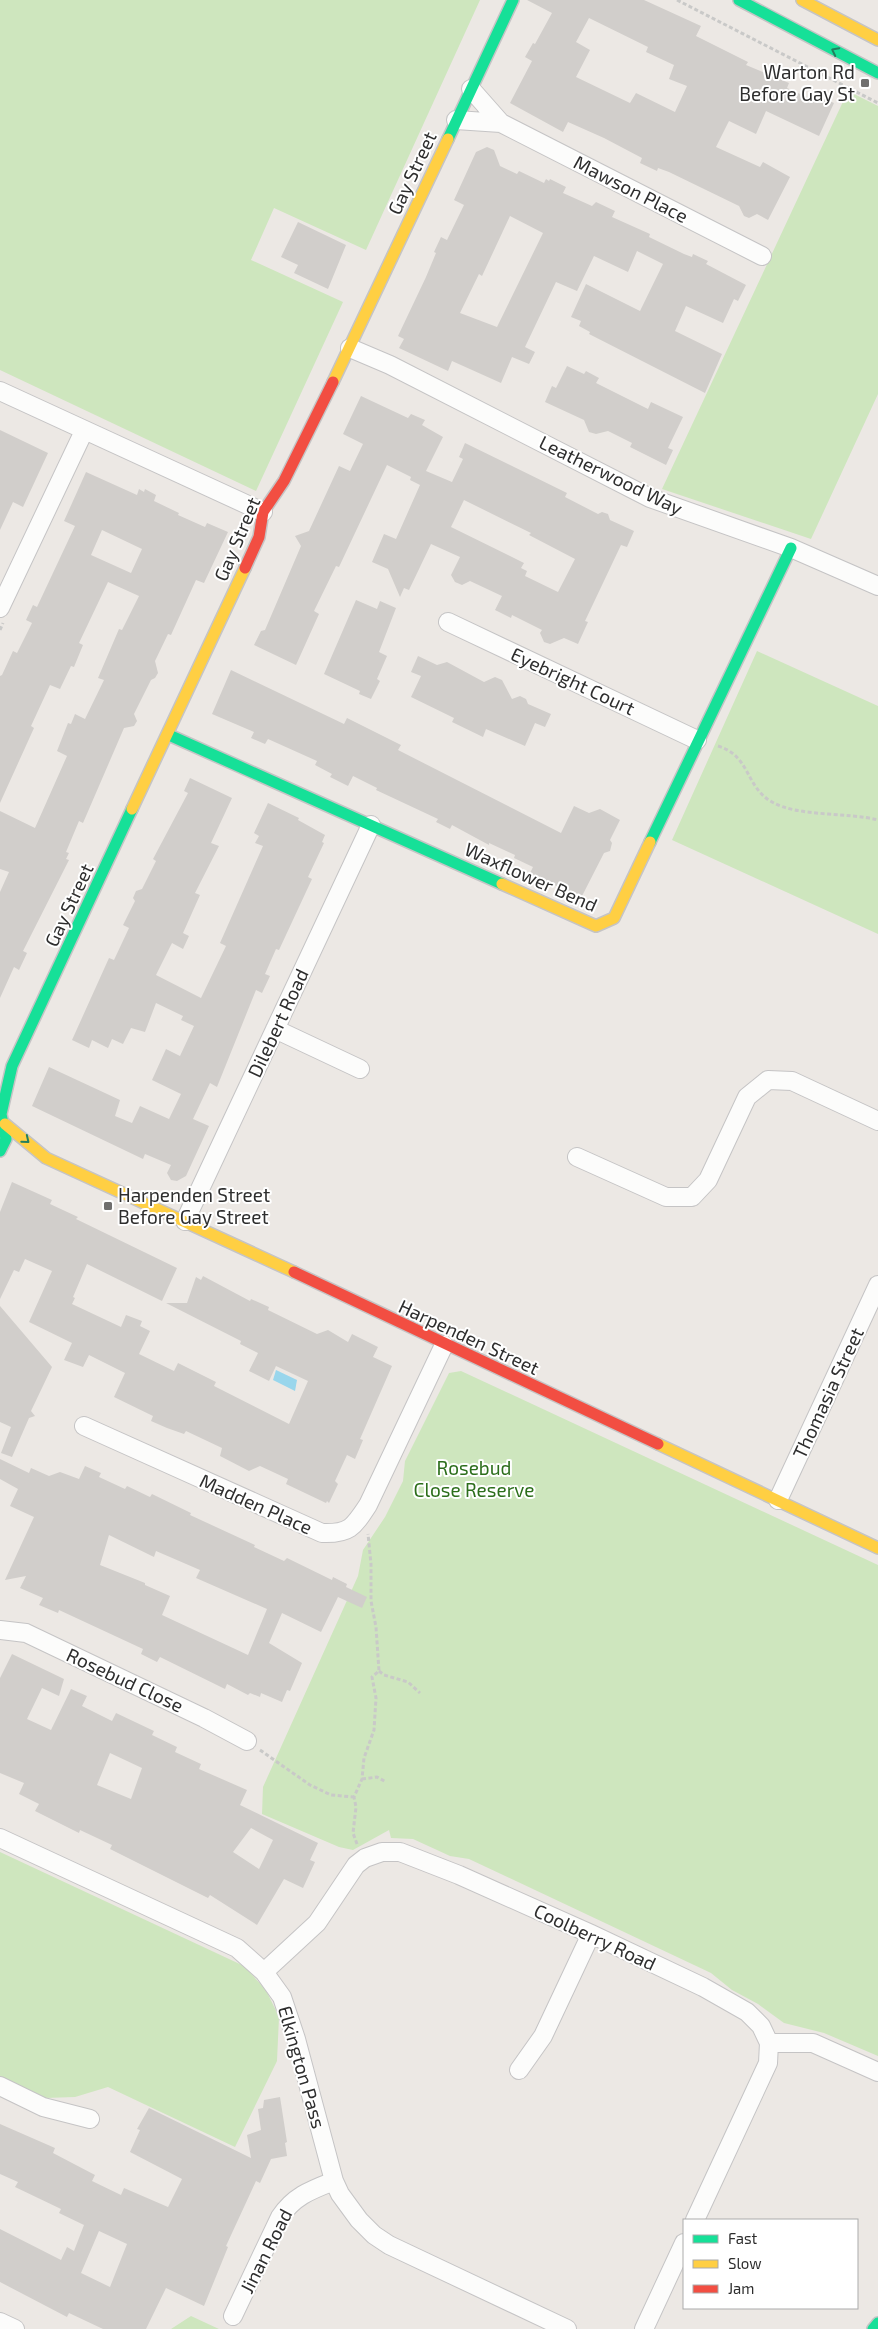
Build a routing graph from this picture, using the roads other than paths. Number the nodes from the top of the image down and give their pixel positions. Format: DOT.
graph roads {
  1 [pos="513,0"];
  2 [pos="739,0"];
  3 [pos="802,0"];
  4 [pos="878,40"];
  5 [pos="878,73"];
  6 [pos="471,89"];
  7 [pos="456,120"];
  8 [pos="501,123"];
  9 [pos="762,256"];
  10 [pos="350,348"];
  11 [pos="0,391"];
  12 [pos="84,431"];
  13 [pos="263,512"];
  14 [pos="790,548"];
  15 [pos="878,586"];
  16 [pos="0,608"];
  17 [pos="448,622"];
  18 [pos="169,735"];
  19 [pos="697,740"];
  20 [pos="371,825"];
  21 [pos="275,1029"];
  22 [pos="12,1066"];
  23 [pos="360,1069"];
  24 [pos="0,1079"];
  25 [pos="2,1120"];
  26 [pos="878,1121"];
  27 [pos="3,1154"];
  28 [pos="25,1156"];
  29 [pos="577,1156"];
  30 [pos="46,1158"];
  31 [pos="185,1221"];
  32 [pos="878,1285"];
  33 [pos="444,1345"];
  34 [pos="84,1426"];
  35 [pos="778,1500"];
  36 [pos="878,1548"];
  37 [pos="0,1630"];
  38 [pos="247,1741"];
  39 [pos="0,1838"];
  40 [pos="591,1934"];
  41 [pos="264,1972"];
  42 [pos="769,2043"];
  43 [pos="518,2070"];
  44 [pos="878,2072"];
  45 [pos="0,2086"];
  46 [pos="90,2119"];
  47 [pos="334,2181"];
  48 [pos="695,2219"];
  49 [pos="683,2245"];
  50 [pos="233,2316"];
  51 [pos="0,2322"];
  52 [pos="878,2323"];
  53 [pos="15,2329"];
  54 [pos="567,2329"];
  55 [pos="644,2329"];
  56 [pos="872,2329"];
  1 -- 6 [label="street, Gay Street"];
  5 -- 2 [label="street, one-way"];
  3 -- 4 [label="street"];
  6 -- 7 [label="street, Gay Street"];
  6 -- 8 [label="street, Mawson Place"];
  7 -- 8 [label="street, Mawson Place"];
  7 -- 10 [label="street, Gay Street"];
  8 -- 9 [label="street, Mawson Place"];
  10 -- 13 [label="street, Gay Street"];
  10 -- 14 [label="street, Leatherwood Way"];
  11 -- 12 [label="street"];
  12 -- 13 [label="street"];
  12 -- 16 [label="street"];
  13 -- 18 [label="street, Gay Street"];
  14 -- 15 [label="street, Leatherwood Way"];
  14 -- 19 [label="street, Waxflower Bend"];
  17 -- 19 [label="street, Eyebright Court"];
  18 -- 20 [label="street, Waxflower Bend"];
  18 -- 22 [label="street, Gay Street"];
  19 -- 20 [label="street, Waxflower Bend"];
  20 -- 21 [label="street, Dilebert Road"];
  21 -- 23 [label="street"];
  21 -- 31 [label="street, Dilebert Road"];
  22 -- 24 [label="street, Gay Street"];
  22 -- 25 [label="street, Gay Street"];
  25 -- 27 [label="street"];
  25 -- 30 [label="street, Harpenden Street, one-way"];
  26 -- 29 [label="street"];
  28 -- 30 [label="street, Harpenden Street"];
  30 -- 31 [label="street, Harpenden Street"];
  31 -- 33 [label="street, Harpenden Street"];
  32 -- 35 [label="street, Thomasia Street"];
  33 -- 34 [label="street, Madden Place"];
  33 -- 35 [label="street, Harpenden Street"];
  35 -- 36 [label="street, Harpenden Street"];
  37 -- 38 [label="street, Rosebud Close"];
  39 -- 41 [label="street, Elkington Pass"];
  40 -- 41 [label="street, Coolberry Road"];
  40 -- 42 [label="street, Coolberry Road"];
  40 -- 43 [label="street"];
  41 -- 47 [label="street, Elkington Pass"];
  42 -- 44 [label="street"];
  42 -- 48 [label="street"];
  45 -- 46 [label="street"];
  47 -- 50 [label="street, Jinan Road"];
  47 -- 54 [label="street, Elkington Pass"];
  49 -- 55 [label="street"];
  51 -- 53 [label="street"];
  52 -- 56 [label="street"];
}
